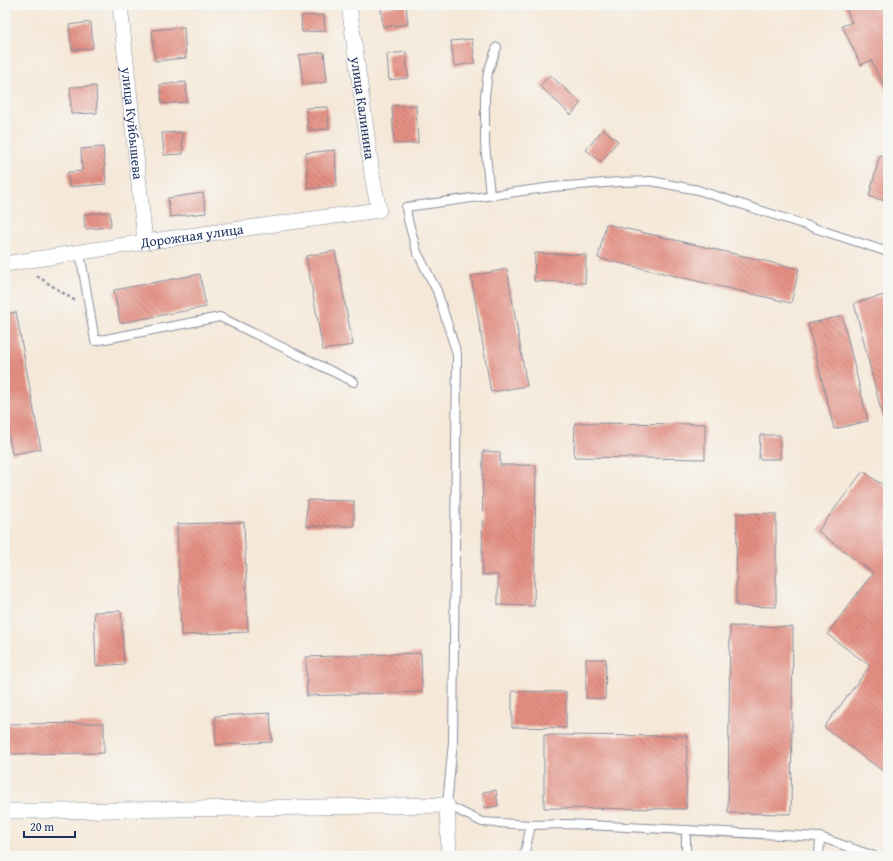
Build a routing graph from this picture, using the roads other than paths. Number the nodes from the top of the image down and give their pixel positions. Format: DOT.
graph roads {
  1 [pos="120,5"];
  2 [pos="349,5"];
  3 [pos="497,47"];
  4 [pos="490,195"];
  5 [pos="379,210"];
  6 [pos="145,242"];
  7 [pos="888,252"];
  8 [pos="80,253"];
  9 [pos="5,264"];
  10 [pos="354,382"];
  11 [pos="447,805"];
  12 [pos="5,811"];
  13 [pos="531,825"];
  14 [pos="686,830"];
  15 [pos="820,837"];
  16 [pos="449,856"];
  17 [pos="524,856"];
  18 [pos="686,856"];
  19 [pos="819,856"];
  20 [pos="874,856"];
  1 -- 6 [label="street, улица Куйбышева"];
  2 -- 5 [label="street, улица Калинина"];
  3 -- 4 [label="lane"];
  4 -- 7 [label="lane"];
  4 -- 11 [label="lane"];
  5 -- 6 [label="street, Дорожная улица"];
  6 -- 8 [label="street, Дорожная улица"];
  8 -- 9 [label="street, Дорожная улица"];
  8 -- 10 [label="lane"];
  11 -- 12 [label="street"];
  11 -- 13 [label="lane"];
  11 -- 16 [label="street"];
  13 -- 14 [label="lane"];
  13 -- 17 [label="lane"];
  14 -- 15 [label="lane"];
  14 -- 18 [label="lane"];
  15 -- 19 [label="lane"];
  15 -- 20 [label="lane"];
}
